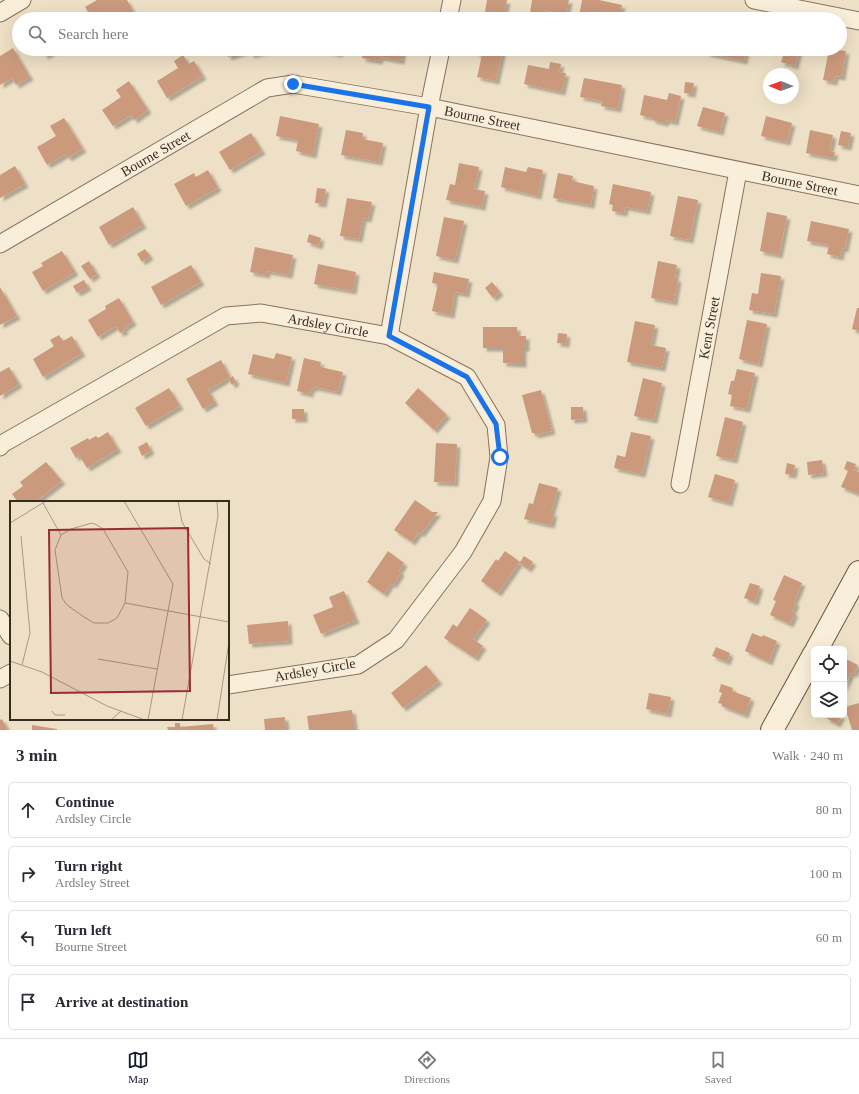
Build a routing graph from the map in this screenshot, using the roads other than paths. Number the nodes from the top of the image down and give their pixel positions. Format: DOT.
graph roads {
  1 [pos="22,0"];
  2 [pos="452,0"];
  3 [pos="754,0"];
  4 [pos="449,12"];
  5 [pos="814,12"];
  6 [pos="0,13"];
  7 [pos="847,19"];
  8 [pos="859,21"];
  9 [pos="440,56"];
  10 [pos="429,107"];
  11 [pos="738,172"];
  12 [pos="859,195"];
  13 [pos="0,244"];
  14 [pos="389,336"];
  15 [pos="0,447"];
  16 [pos="680,484"];
  17 [pos="859,572"];
  18 [pos="0,619"];
  19 [pos="10,634"];
  20 [pos="819,646"];
  21 [pos="811,659"];
  22 [pos="10,674"];
  23 [pos="0,679"];
  24 [pos="229,684"];
  25 [pos="772,730"];
  1 -- 6 [label="street"];
  2 -- 4 [label="street"];
  3 -- 5 [label="street"];
  7 -- 8 [label="street"];
  9 -- 10 [label="street"];
  10 -- 11 [label="street, Bourne Street"];
  10 -- 13 [label="street, Bourne Street"];
  10 -- 14 [label="street"];
  11 -- 12 [label="street, Bourne Street"];
  11 -- 16 [label="street, Kent Street"];
  14 -- 15 [label="street, Ardsley Circle"];
  14 -- 24 [label="street, Ardsley Circle"];
  17 -- 20 [label="main road"];
  18 -- 19 [label="street"];
  21 -- 25 [label="main road"];
  22 -- 23 [label="street"];
}
